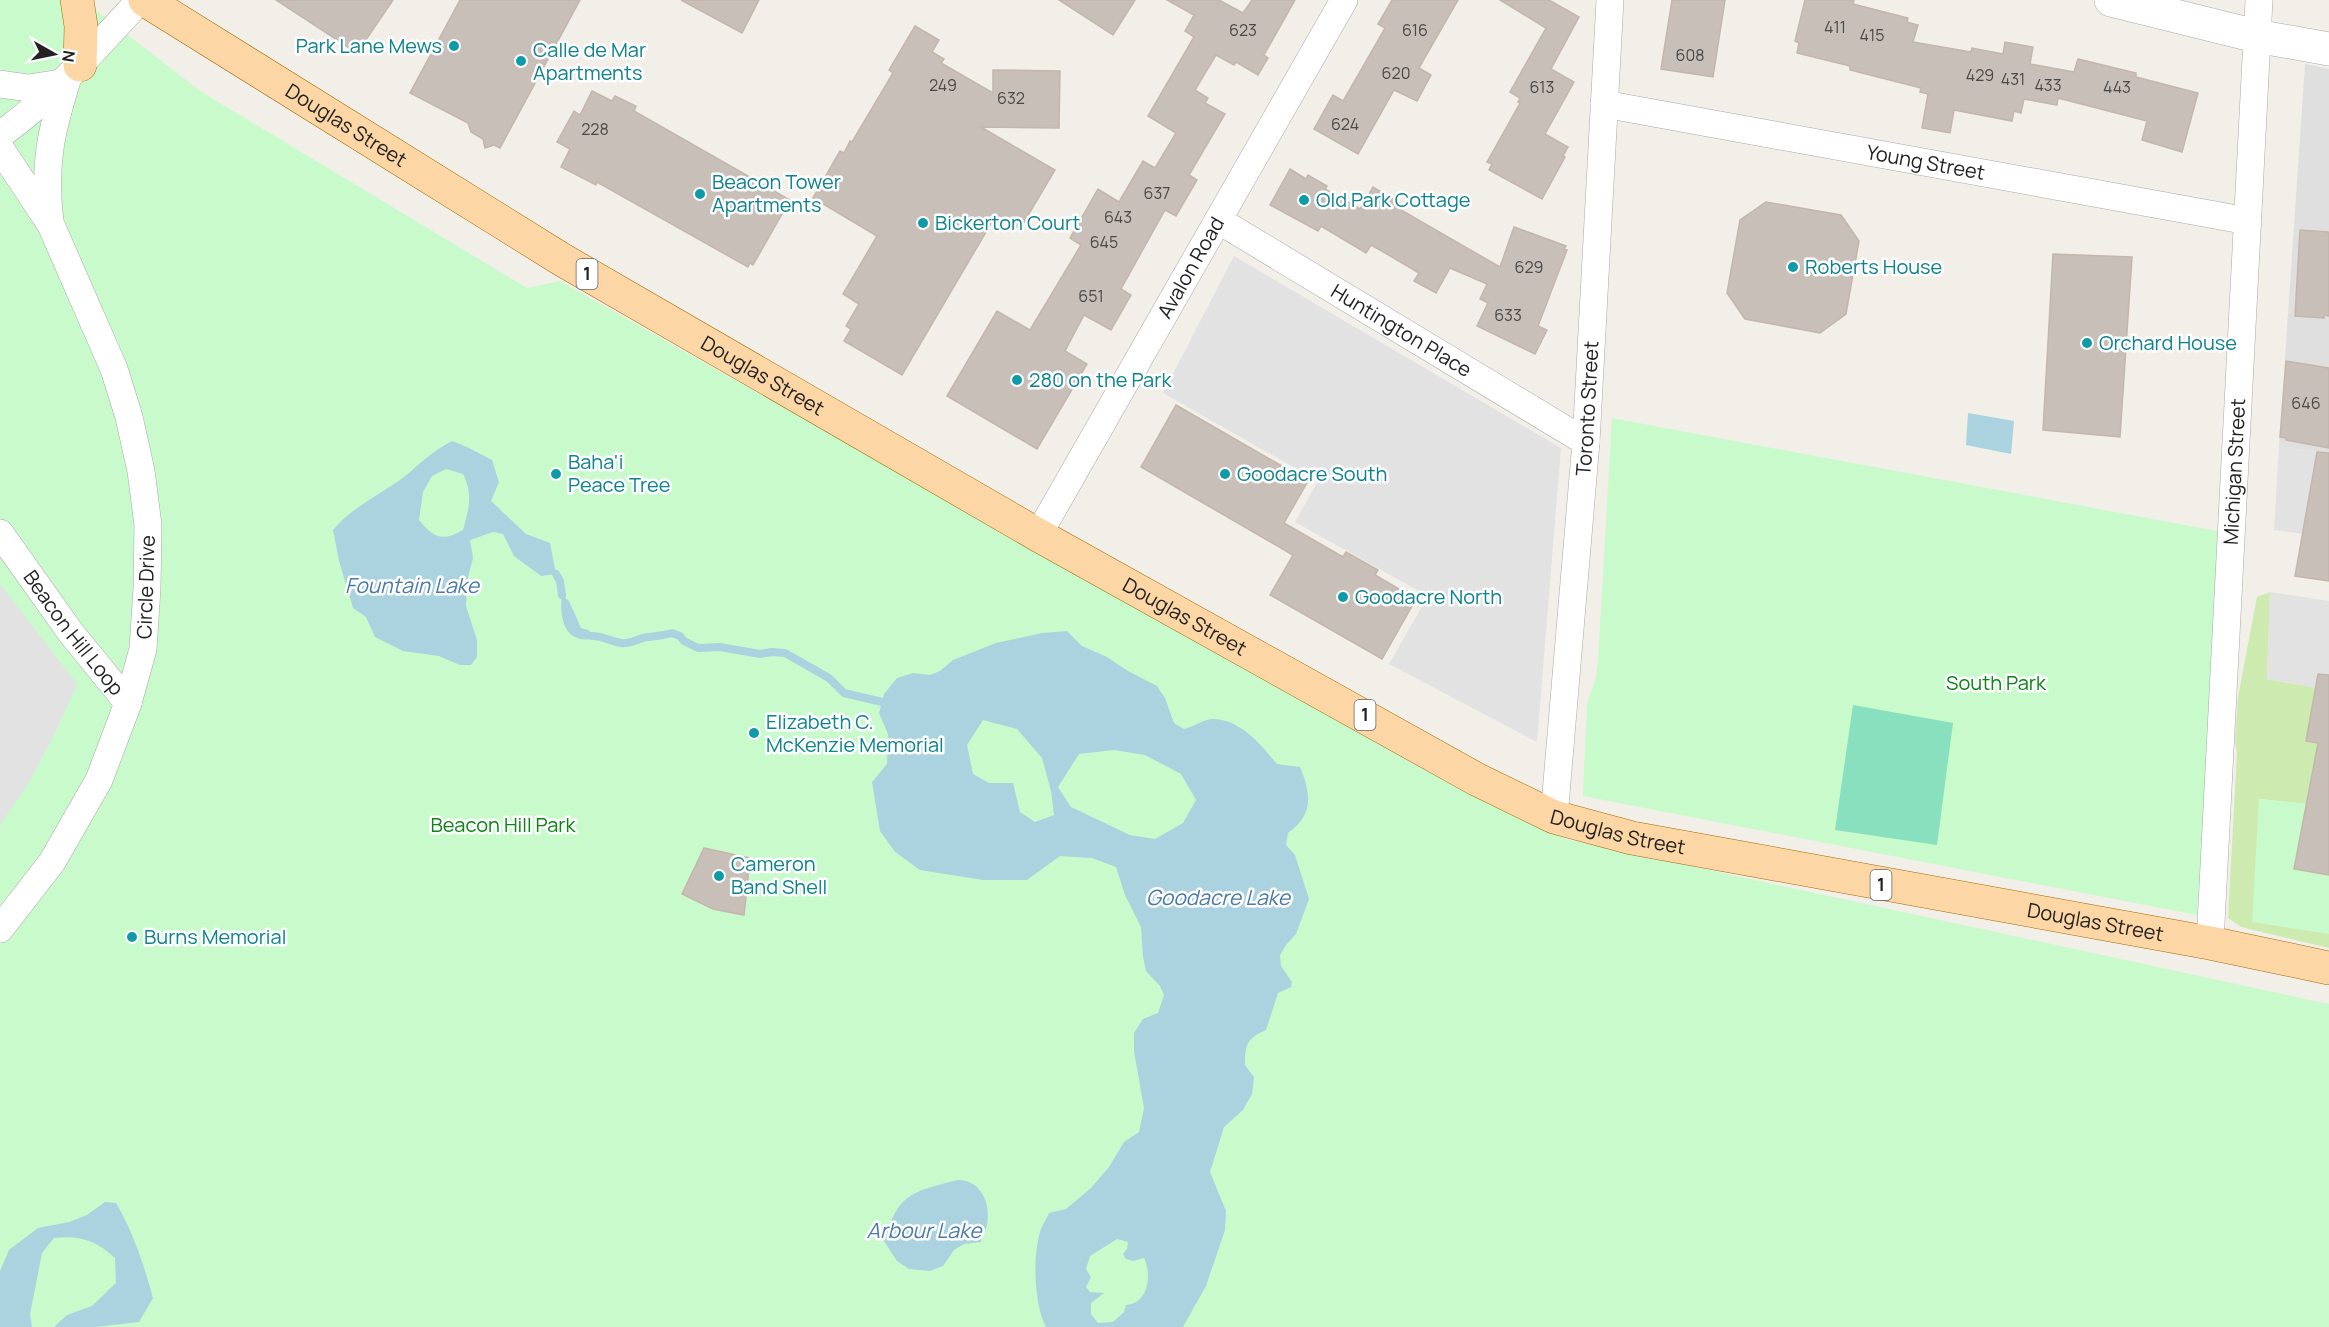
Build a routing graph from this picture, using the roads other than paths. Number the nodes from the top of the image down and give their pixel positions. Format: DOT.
graph roads {
  1 [pos="77,0"];
  2 [pos="140,0"];
  3 [pos="145,0"];
  4 [pos="1344,0"];
  5 [pos="1610,0"];
  6 [pos="2111,0"];
  7 [pos="2259,0"];
  8 [pos="2256,36"];
  9 [pos="2329,49"];
  10 [pos="70,74"];
  11 [pos="0,84"];
  12 [pos="1604,104"];
  13 [pos="0,135"];
  14 [pos="0,148"];
  15 [pos="1218,220"];
  16 [pos="2248,220"];
  17 [pos="51,225"];
  18 [pos="1586,442"];
  19 [pos="0,533"];
  20 [pos="1038,535"];
  21 [pos="128,703"];
  22 [pos="1554,817"];
  23 [pos="0,929"];
  24 [pos="2210,943"];
  25 [pos="2329,968"];
  1 -- 10 [label="main road"];
  2 -- 10 [label="street, Circle Drive"];
  3 -- 20 [label="main road, Douglas Street / 1"];
  4 -- 15 [label="street, Avalon Road"];
  5 -- 12 [label="street, Toronto Street"];
  6 -- 8 [label="street"];
  7 -- 8 [label="street, Michigan Street"];
  8 -- 9 [label="street"];
  8 -- 16 [label="street, Michigan Street"];
  10 -- 11 [label="street"];
  10 -- 13 [label="street, Circle Drive"];
  10 -- 17 [label="street, Circle Drive"];
  12 -- 16 [label="street, Young Street"];
  12 -- 18 [label="street, Toronto Street"];
  14 -- 17 [label="street, Circle Drive"];
  15 -- 18 [label="street, Huntington Place"];
  15 -- 20 [label="street, Avalon Road"];
  16 -- 24 [label="street, Michigan Street"];
  17 -- 21 [label="street, Circle Drive"];
  18 -- 22 [label="street, Toronto Street"];
  19 -- 21 [label="street, Beacon Hill Loop"];
  20 -- 22 [label="main road, Douglas Street / 1"];
  21 -- 23 [label="street, Circle Drive"];
  22 -- 24 [label="main road, Douglas Street / 1"];
  24 -- 25 [label="main road, Douglas Street / 1"];
}
